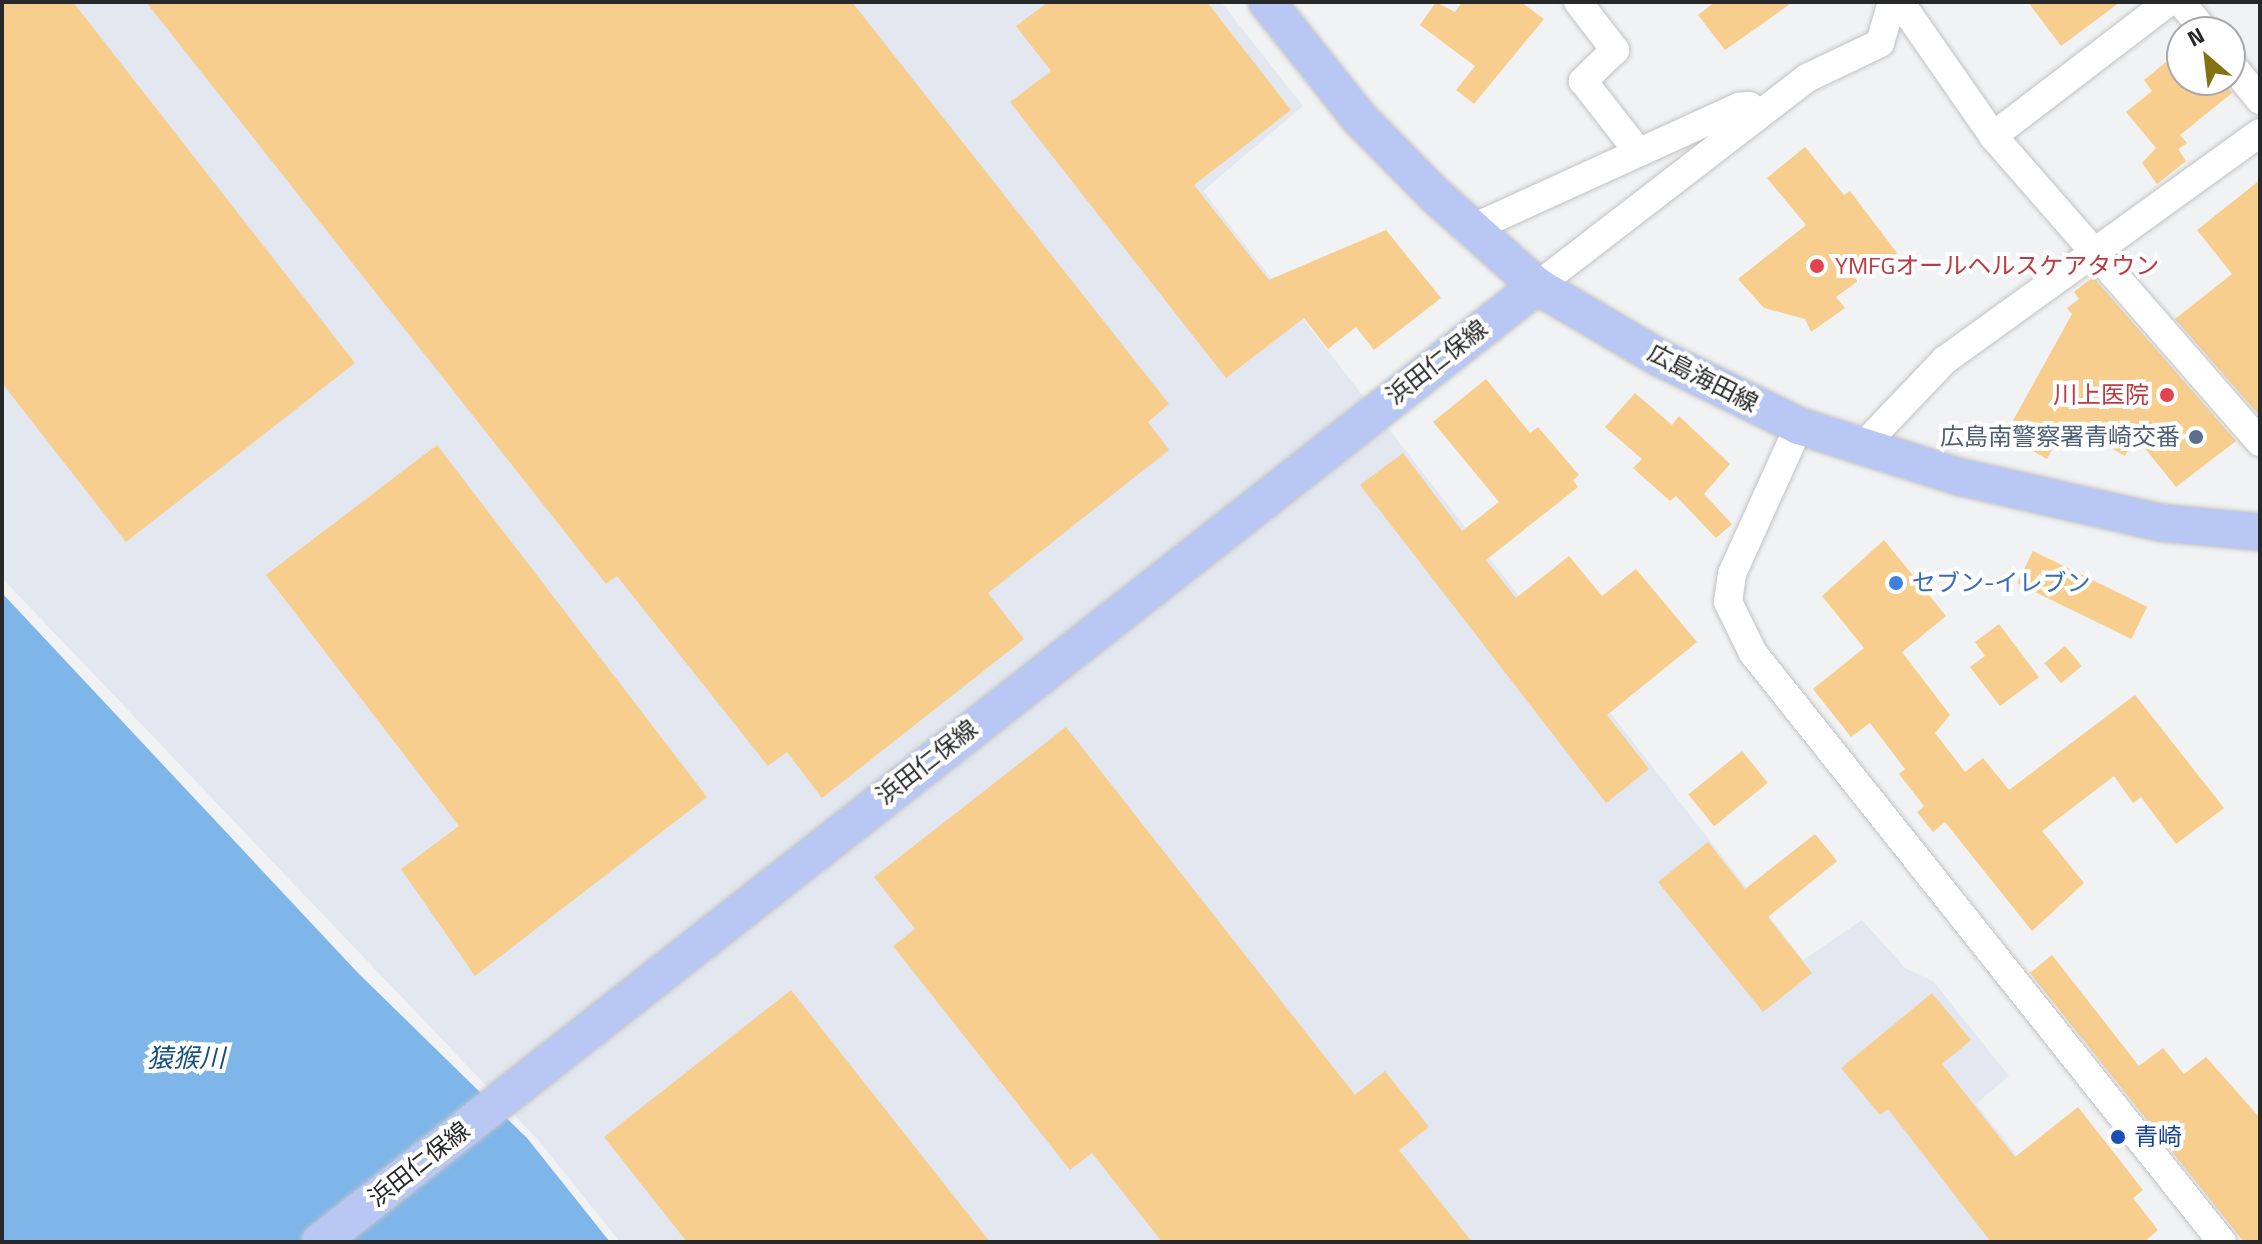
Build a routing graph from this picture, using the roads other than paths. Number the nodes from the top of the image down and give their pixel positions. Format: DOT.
graph roads {
  1 [pos="1267,2"];
  2 [pos="1578,2"];
  3 [pos="1892,2"];
  4 [pos="1900,2"];
  5 [pos="2168,2"];
  6 [pos="2246,83"];
  7 [pos="2260,100"];
  8 [pos="1759,114"];
  9 [pos="2260,133"];
  10 [pos="1993,136"];
  11 [pos="1637,150"];
  12 [pos="1473,228"];
  13 [pos="2091,253"];
  14 [pos="1537,286"];
  15 [pos="1799,426"];
  16 [pos="2260,442"];
  17 [pos="1863,446"];
  18 [pos="2260,532"];
  19 [pos="320,1242"];
  20 [pos="2222,1242"];
  1 -- 12 [label="main road, 広島海田線"];
  2 -- 11 [label="street"];
  3 -- 8 [label="street"];
  4 -- 10 [label="street"];
  5 -- 10 [label="street"];
  6 -- 7 [label="street"];
  8 -- 11 [label="street"];
  8 -- 14 [label="street"];
  9 -- 13 [label="street"];
  10 -- 13 [label="street"];
  11 -- 12 [label="street"];
  12 -- 14 [label="main road, 広島海田線"];
  13 -- 16 [label="street"];
  13 -- 17 [label="street"];
  14 -- 15 [label="main road, 広島海田線"];
  14 -- 19 [label="main road, 浜田仁保線"];
  15 -- 17 [label="main road, 広島海田線"];
  15 -- 20 [label="street"];
  17 -- 18 [label="main road, 広島海田線"];
}
